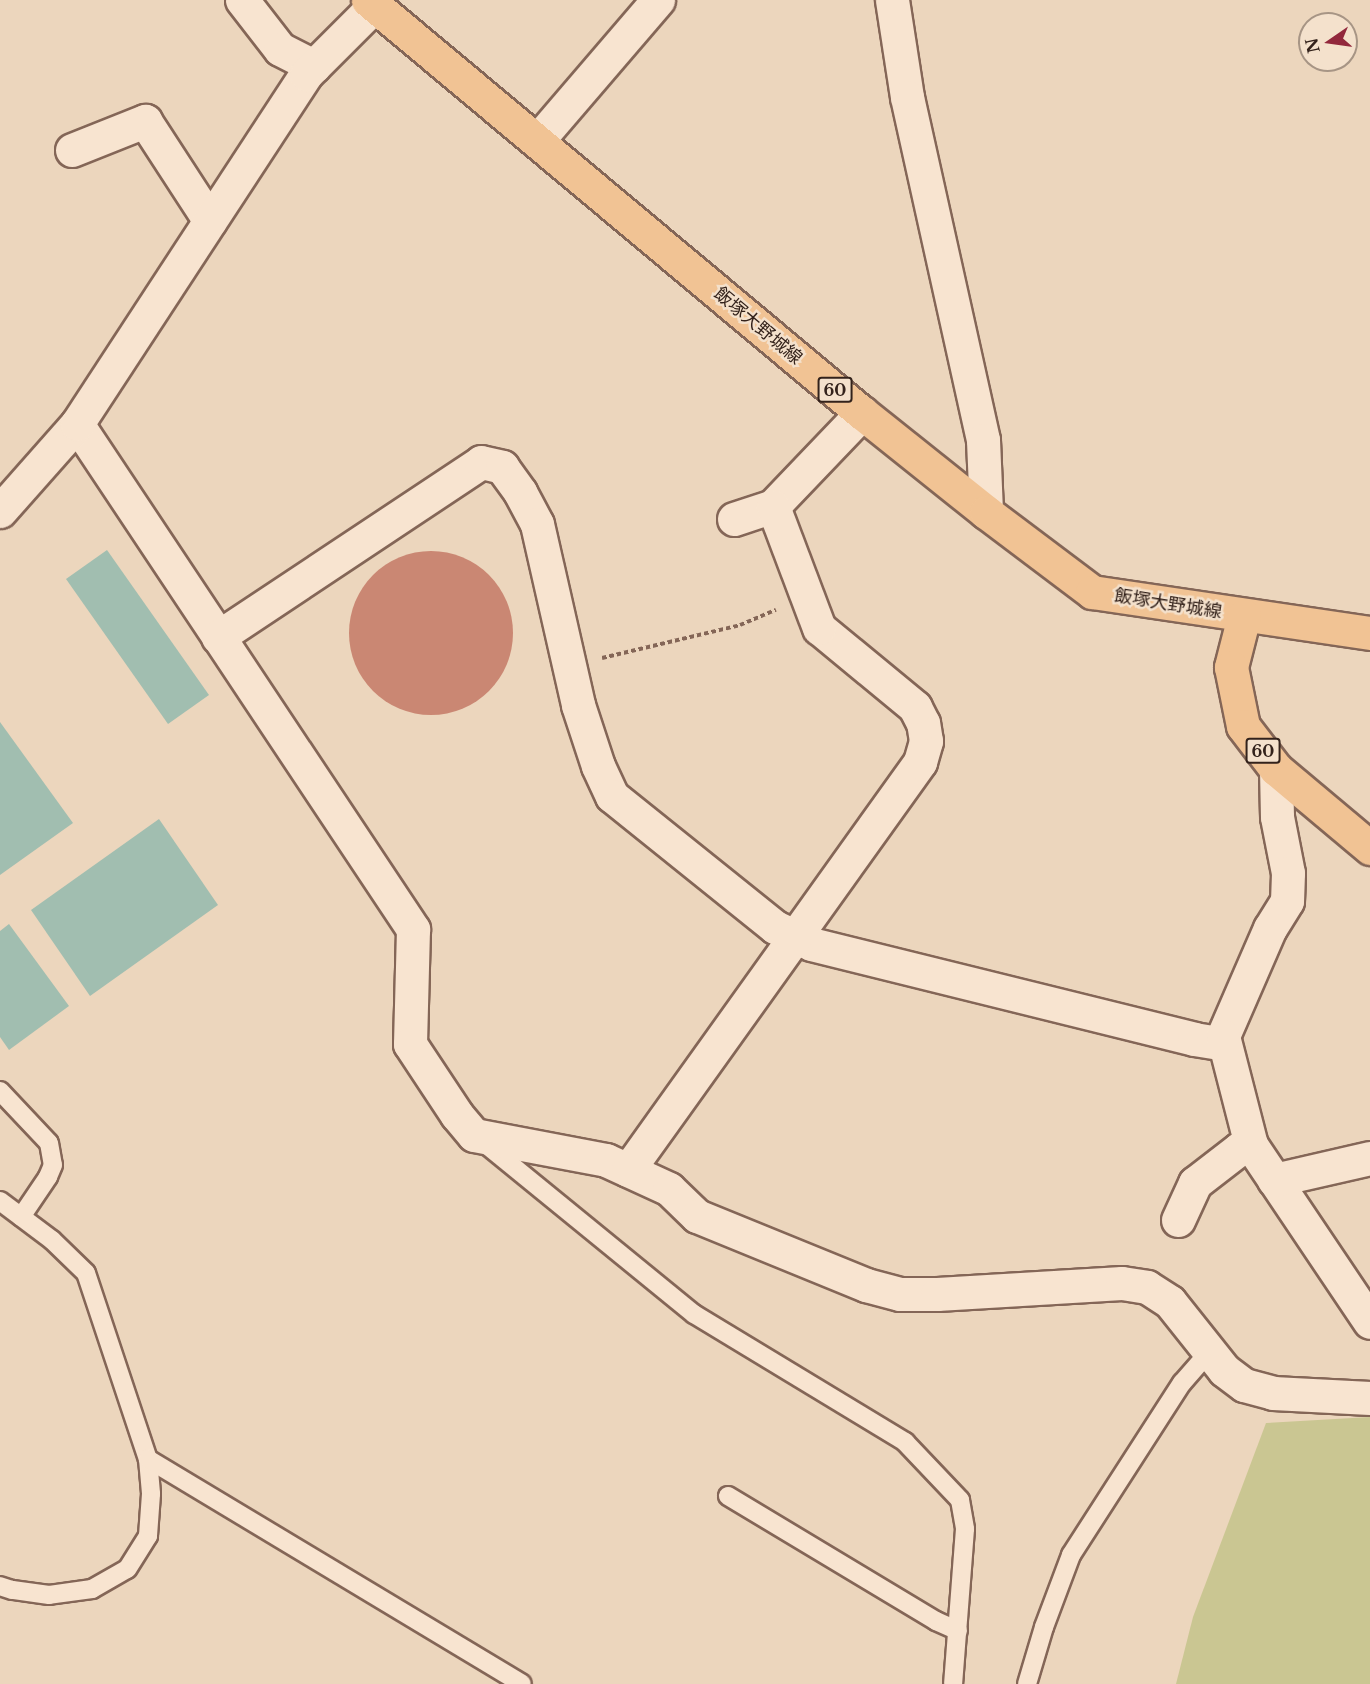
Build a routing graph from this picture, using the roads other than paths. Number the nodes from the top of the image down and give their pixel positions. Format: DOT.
graph roads {
  1 [pos="242,0"];
  2 [pos="658,0"];
  3 [pos="892,0"];
  4 [pos="371,3"];
  5 [pos="314,66"];
  6 [pos="537,141"];
  7 [pos="72,150"];
  8 [pos="210,221"];
  9 [pos="862,412"];
  10 [pos="76,424"];
  11 [pos="773,506"];
  12 [pos="0,511"];
  13 [pos="986,512"];
  14 [pos="734,519"];
  15 [pos="1244,616"];
  16 [pos="1370,633"];
  17 [pos="218,637"];
  18 [pos="1276,769"];
  19 [pos="1370,848"];
  20 [pos="794,937"];
  21 [pos="1224,1044"];
  22 [pos="0,1090"];
  23 [pos="474,1135"];
  24 [pos="1251,1145"];
  25 [pos="1370,1158"];
  26 [pos="628,1170"];
  27 [pos="1274,1180"];
  28 [pos="0,1201"];
  29 [pos="21,1217"];
  30 [pos="1178,1220"];
  31 [pos="1370,1322"];
  32 [pos="1209,1352"];
  33 [pos="1370,1398"];
  34 [pos="148,1459"];
  35 [pos="728,1496"];
  36 [pos="0,1586"];
  37 [pos="957,1631"];
  38 [pos="522,1684"];
  39 [pos="953,1684"];
  40 [pos="1028,1684"];
  1 -- 5 [label="street"];
  2 -- 6 [label="street"];
  3 -- 13 [label="street"];
  4 -- 5 [label="street"];
  4 -- 6 [label="main road, 飯塚大野城線 / 60"];
  5 -- 8 [label="street"];
  6 -- 9 [label="main road, 飯塚大野城線 / 60"];
  7 -- 8 [label="street"];
  8 -- 10 [label="street"];
  9 -- 11 [label="street"];
  9 -- 13 [label="main road, 飯塚大野城線 / 60"];
  10 -- 12 [label="street"];
  10 -- 17 [label="street"];
  11 -- 14 [label="street"];
  11 -- 20 [label="street"];
  13 -- 15 [label="main road, 飯塚大野城線 / 60"];
  15 -- 16 [label="main road, 飯塚大野城線 / 60"];
  15 -- 18 [label="main road, 飯塚大野城線 / 60"];
  17 -- 20 [label="street"];
  17 -- 23 [label="street"];
  18 -- 19 [label="main road, 飯塚大野城線 / 60"];
  18 -- 21 [label="street"];
  20 -- 21 [label="street"];
  20 -- 26 [label="street"];
  21 -- 24 [label="street"];
  22 -- 29 [label="lane"];
  23 -- 26 [label="street"];
  23 -- 37 [label="lane"];
  24 -- 27 [label="street"];
  24 -- 30 [label="street"];
  25 -- 27 [label="street"];
  26 -- 32 [label="street"];
  27 -- 31 [label="street"];
  28 -- 29 [label="lane"];
  29 -- 34 [label="lane"];
  32 -- 33 [label="street"];
  32 -- 40 [label="lane"];
  34 -- 36 [label="lane"];
  34 -- 38 [label="lane"];
  35 -- 37 [label="lane"];
  37 -- 39 [label="lane"];
}
